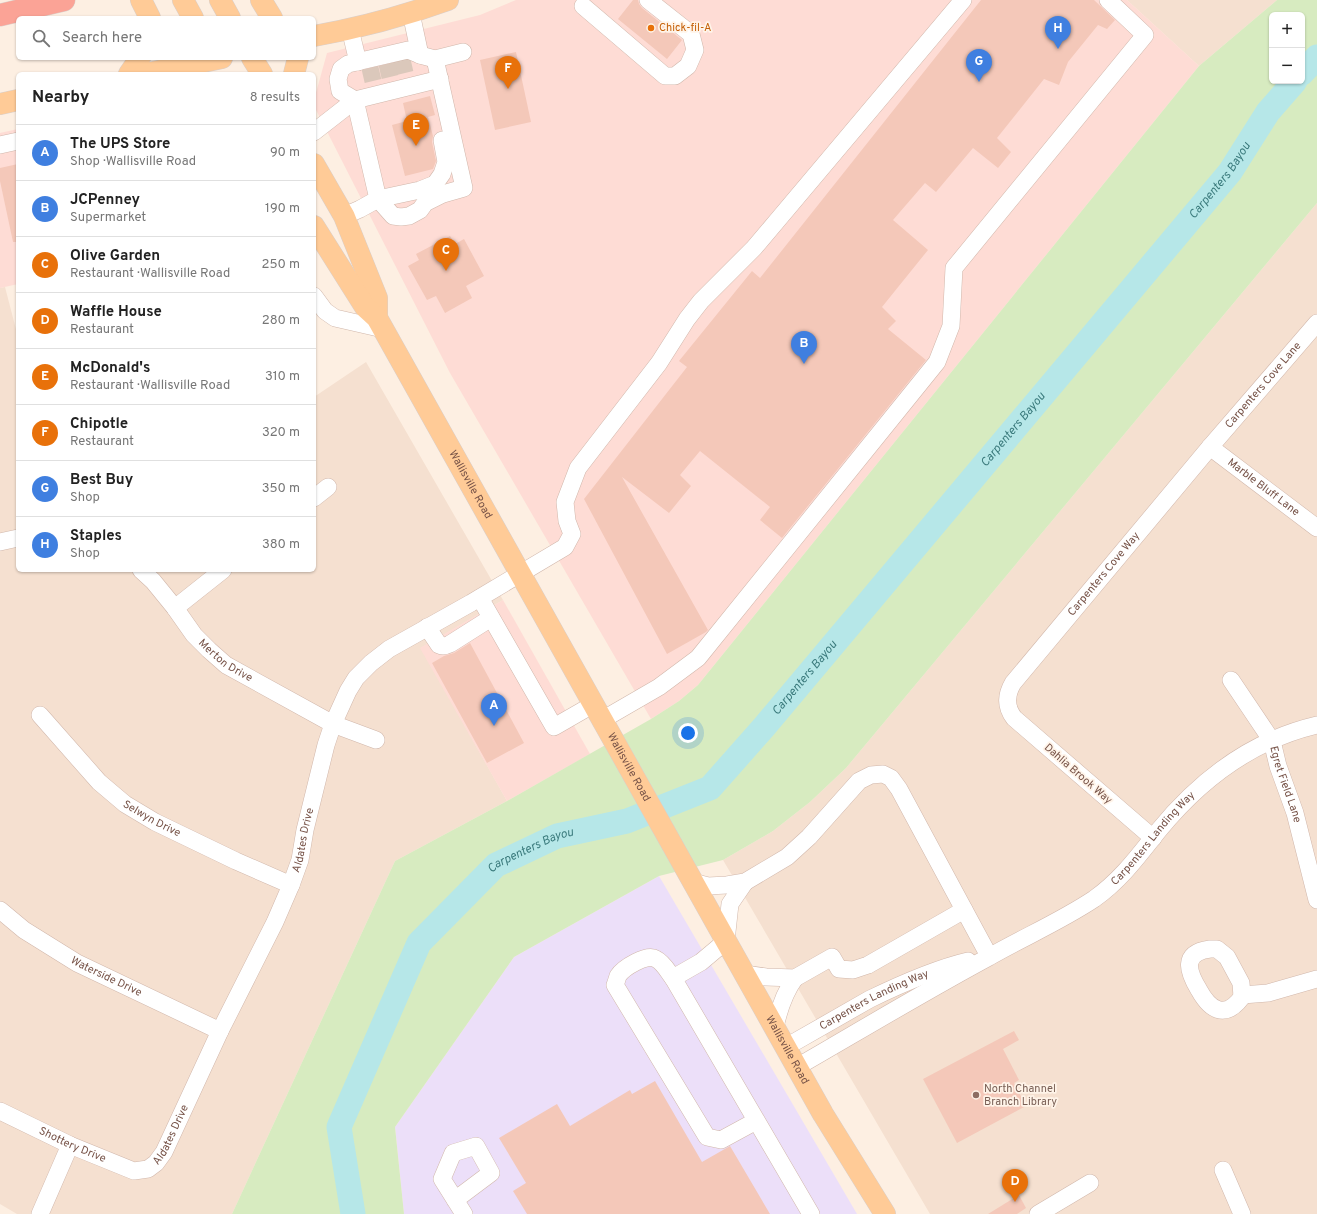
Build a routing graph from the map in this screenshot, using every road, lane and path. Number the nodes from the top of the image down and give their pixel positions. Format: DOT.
graph roads {
  1 [pos="141,0"];
  2 [pos="183,0"];
  3 [pos="220,0"];
  4 [pos="261,0"];
  5 [pos="448,0"];
  6 [pos="648,0"];
  7 [pos="963,0"];
  8 [pos="1108,0"];
  9 [pos="58,1"];
  10 [pos="583,6"];
  11 [pos="411,13"];
  12 [pos="0,16"];
  13 [pos="149,16"];
  14 [pos="192,16"];
  15 [pos="229,16"];
  16 [pos="271,16"];
  17 [pos="350,29"];
  18 [pos="316,36"];
  19 [pos="463,52"];
  20 [pos="427,57"];
  21 [pos="139,60"];
  22 [pos="253,60"];
  23 [pos="298,60"];
  24 [pos="219,62"];
  25 [pos="396,70"];
  26 [pos="130,72"];
  27 [pos="156,72"];
  28 [pos="261,72"];
  29 [pos="294,72"];
  30 [pos="369,73"];
  31 [pos="440,79"];
  32 [pos="444,96"];
  33 [pos="16,100"];
  34 [pos="355,100"];
  35 [pos="0,104"];
  36 [pos="316,130"];
  37 [pos="16,141"];
  38 [pos="0,145"];
  39 [pos="316,167"];
  40 [pos="378,199"];
  41 [pos="344,216"];
  42 [pos="316,229"];
  43 [pos="316,298"];
  44 [pos="1317,323"];
  45 [pos="380,324"];
  46 [pos="1210,447"];
  47 [pos="328,487"];
  48 [pos="316,496"];
  49 [pos="1317,528"];
  50 [pos="16,538"];
  51 [pos="0,542"];
  52 [pos="143,572"];
  53 [pos="220,572"];
  54 [pos="520,573"];
  55 [pos="480,598"];
  56 [pos="175,608"];
  57 [pos="491,618"];
  58 [pos="428,627"];
  59 [pos="1231,680"];
  60 [pos="1008,706"];
  61 [pos="598,712"];
  62 [pos="40,715"];
  63 [pos="333,724"];
  64 [pos="1317,725"];
  65 [pos="376,740"];
  66 [pos="1272,741"];
  67 [pos="1153,838"];
  68 [pos="693,882"];
  69 [pos="745,882"];
  70 [pos="291,885"];
  71 [pos="1317,900"];
  72 [pos="0,910"];
  73 [pos="964,910"];
  74 [pos="726,941"];
  75 [pos="989,956"];
  76 [pos="745,974"];
  77 [pos="673,978"];
  78 [pos="795,978"];
  79 [pos="1317,979"];
  80 [pos="1242,995"];
  81 [pos="775,1027"];
  82 [pos="220,1031"];
  83 [pos="786,1047"];
  84 [pos="797,1067"];
  85 [pos="0,1110"];
  86 [pos="756,1121"];
  87 [pos="70,1145"];
  88 [pos="148,1169"];
  89 [pos="1223,1170"];
  90 [pos="1090,1183"];
  91 [pos="40,1214"];
  92 [pos="812,1214"];
  93 [pos="885,1214"];
  94 [pos="1038,1214"];
  95 [pos="1242,1214"];
  1 -- 13 [label="main road"];
  2 -- 14 [label="main road"];
  3 -- 15 [label="main road"];
  4 -- 16 [label="main road"];
  5 -- 11 [label="main road"];
  6 -- 10 [label="street"];
  7 -- 54 [label="street, Aldates Drive"];
  8 -- 61 [label="street"];
  9 -- 12 [label="highway"];
  11 -- 17 [label="main road"];
  11 -- 20 [label="street"];
  17 -- 18 [label="main road"];
  17 -- 30 [label="street"];
  19 -- 20 [label="street"];
  20 -- 25 [label="street"];
  20 -- 31 [label="street"];
  21 -- 26 [label="main road"];
  22 -- 28 [label="main road"];
  23 -- 29 [label="main road"];
  24 -- 27 [label="main road"];
  25 -- 30 [label="street"];
  25 -- 30 [label="street"];
  25 -- 31 [label="street"];
  30 -- 34 [label="street"];
  30 -- 34 [label="street"];
  31 -- 32 [label="street"];
  32 -- 40 [label="street"];
  32 -- 40 [label="street"];
  33 -- 35 [label="main road"];
  34 -- 36 [label="street"];
  34 -- 40 [label="street"];
  37 -- 38 [label="street"];
  39 -- 41 [label="main road, Wallisville Road"];
  40 -- 41 [label="street"];
  41 -- 45 [label="main road, Wallisville Road"];
  42 -- 45 [label="main road, Wallisville Road"];
  43 -- 45 [label="street"];
  44 -- 46 [label="street, Carpenters Cove Lane"];
  45 -- 54 [label="main road, Wallisville Road"];
  46 -- 49 [label="street, Marble Bluff Lane"];
  46 -- 60 [label="street, Carpenters Cove Way"];
  47 -- 48 [label="street"];
  50 -- 51 [label="street"];
  52 -- 56 [label="street, Merton Drive"];
  53 -- 56 [label="street"];
  54 -- 55 [label="street, Aldates Drive"];
  54 -- 61 [label="main road, Wallisville Road"];
  55 -- 57 [label="street"];
  55 -- 58 [label="street, Aldates Drive"];
  56 -- 63 [label="street, Merton Drive"];
  57 -- 58 [label="street"];
  57 -- 61 [label="street"];
  58 -- 63 [label="street, Aldates Drive"];
  59 -- 66 [label="street, Egret Field Lane"];
  60 -- 67 [label="street, Dahlia Brook Way"];
  61 -- 68 [label="main road, Wallisville Road"];
  62 -- 70 [label="street, Selwyn Drive"];
  63 -- 65 [label="street, Merton Drive"];
  63 -- 70 [label="street, Aldates Drive"];
  64 -- 66 [label="street, Carpenters Landing Way"];
  66 -- 67 [label="street, Carpenters Landing Way"];
  66 -- 71 [label="street, Egret Field Lane"];
  67 -- 75 [label="street, Carpenters Landing Way"];
  68 -- 69 [label="street"];
  68 -- 74 [label="main road, Wallisville Road"];
  69 -- 73 [label="street"];
  69 -- 74 [label="street"];
  70 -- 82 [label="street, Aldates Drive"];
  72 -- 82 [label="street, Waterside Drive"];
  73 -- 75 [label="street"];
  73 -- 78 [label="street"];
  74 -- 76 [label="main road, Wallisville Road"];
  74 -- 77 [label="street"];
  75 -- 83 [label="street, Carpenters Landing Way"];
  75 -- 84 [label="street, Carpenters Landing Way"];
  76 -- 78 [label="street"];
  76 -- 81 [label="main road, Wallisville Road"];
  77 -- 86 [label="street"];
  77 -- 86 [label="street"];
  78 -- 81 [label="street"];
  79 -- 80 [label="street"];
  81 -- 83 [label="main road, Wallisville Road"];
  82 -- 88 [label="street, Aldates Drive"];
  83 -- 84 [label="main road, Wallisville Road"];
  84 -- 93 [label="main road, Wallisville Road"];
  85 -- 87 [label="street, Shottery Drive"];
  86 -- 92 [label="street"];
  87 -- 88 [label="street, Shottery Drive"];
  87 -- 91 [label="street"];
  89 -- 95 [label="street"];
  90 -- 94 [label="street"];
}
